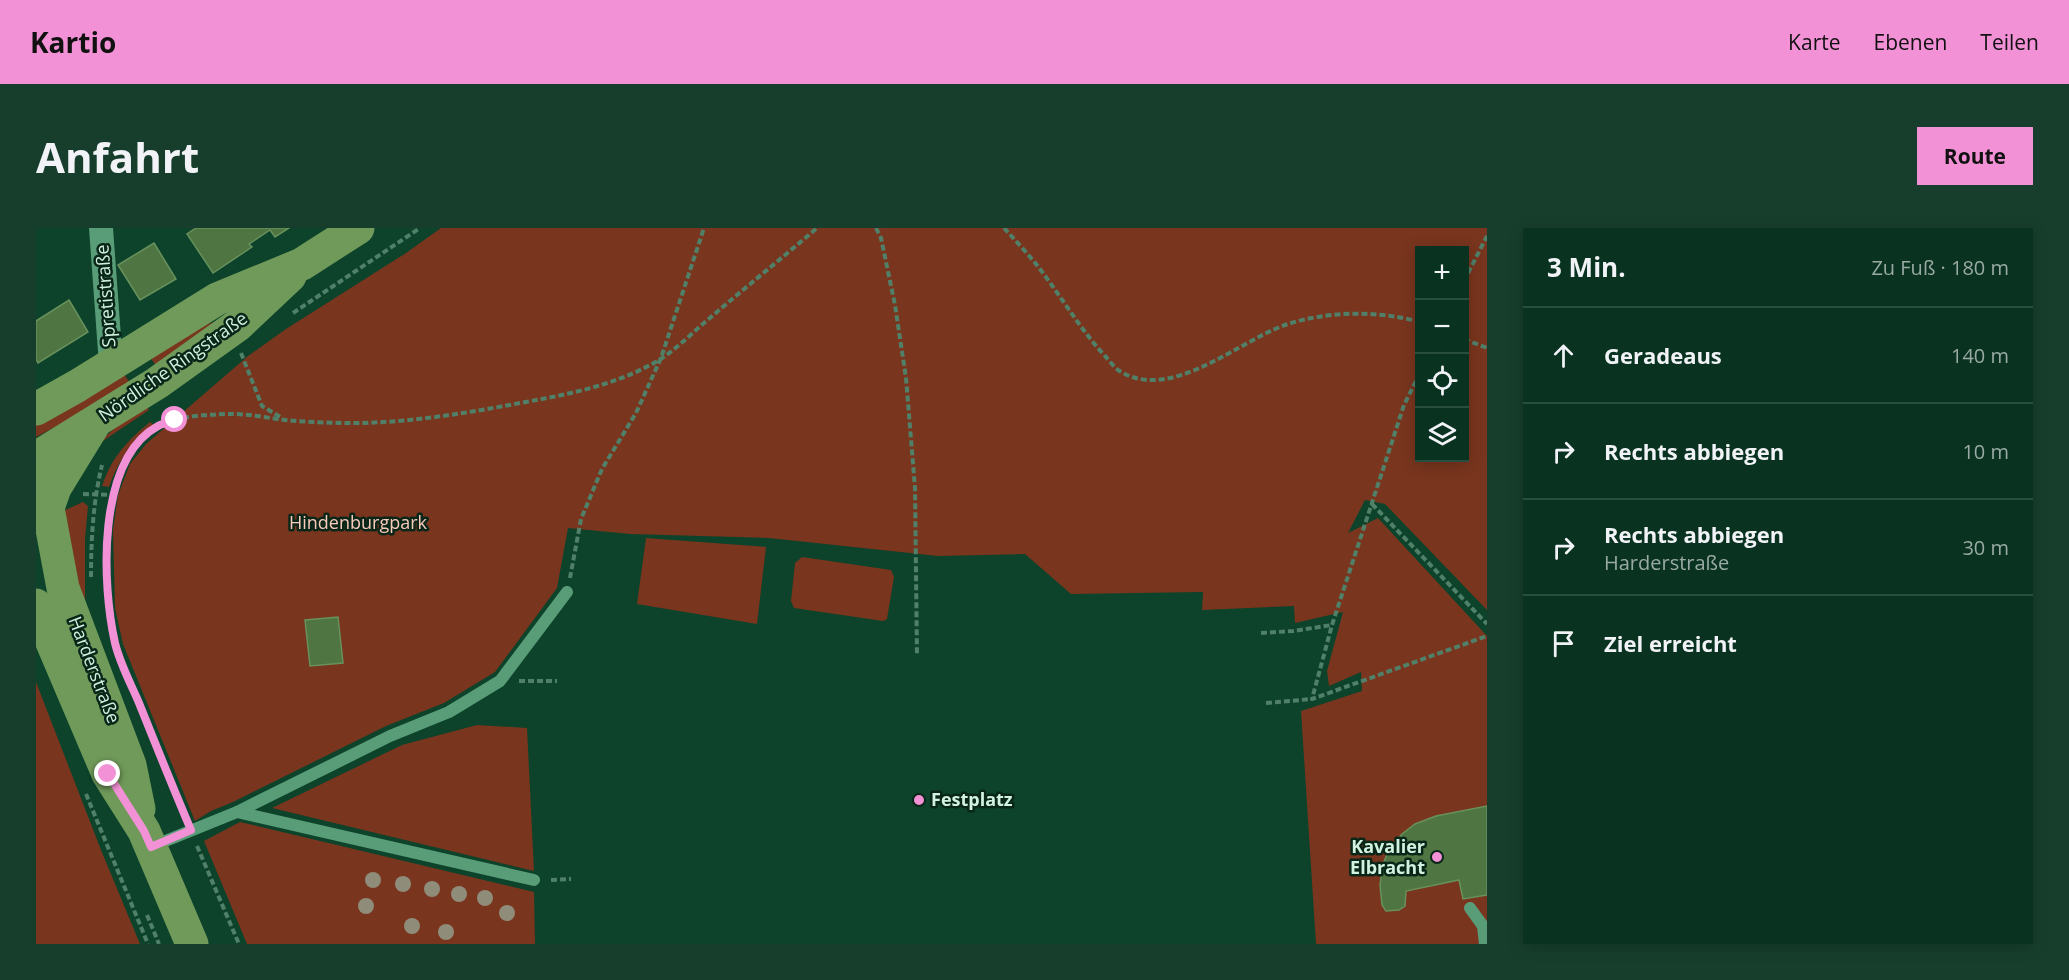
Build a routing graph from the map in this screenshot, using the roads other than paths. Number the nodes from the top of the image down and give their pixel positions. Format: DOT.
graph roads {
  1 [pos="101,228"];
  2 [pos="358,228"];
  3 [pos="302,264"];
  4 [pos="111,365"];
  5 [pos="36,410"];
  6 [pos="99,419"];
  7 [pos="36,458"];
  8 [pos="36,478"];
  9 [pos="48,508"];
  10 [pos="567,592"];
  11 [pos="36,605"];
  12 [pos="237,812"];
  13 [pos="147,839"];
  14 [pos="534,880"];
  15 [pos="1470,908"];
  16 [pos="192,944"];
  17 [pos="1485,944"];
  1 -- 4 [label="street, Spretistraße"];
  2 -- 3 [label="main road, Nördliche Ringstraße"];
  3 -- 4 [label="main road, Nördliche Ringstraße"];
  3 -- 6 [label="main road, Nördliche Ringstraße"];
  4 -- 5 [label="main road, Nördliche Ringstraße"];
  6 -- 7 [label="main road, Nördliche Ringstraße"];
  6 -- 9 [label="main road"];
  8 -- 9 [label="main road, Harderstraße"];
  9 -- 13 [label="main road, Harderstraße"];
  10 -- 12 [label="lane"];
  11 -- 13 [label="main road, Harderstraße"];
  12 -- 13 [label="lane"];
  12 -- 14 [label="lane"];
  13 -- 16 [label="main road, Harderstraße"];
  15 -- 17 [label="lane"];
}
